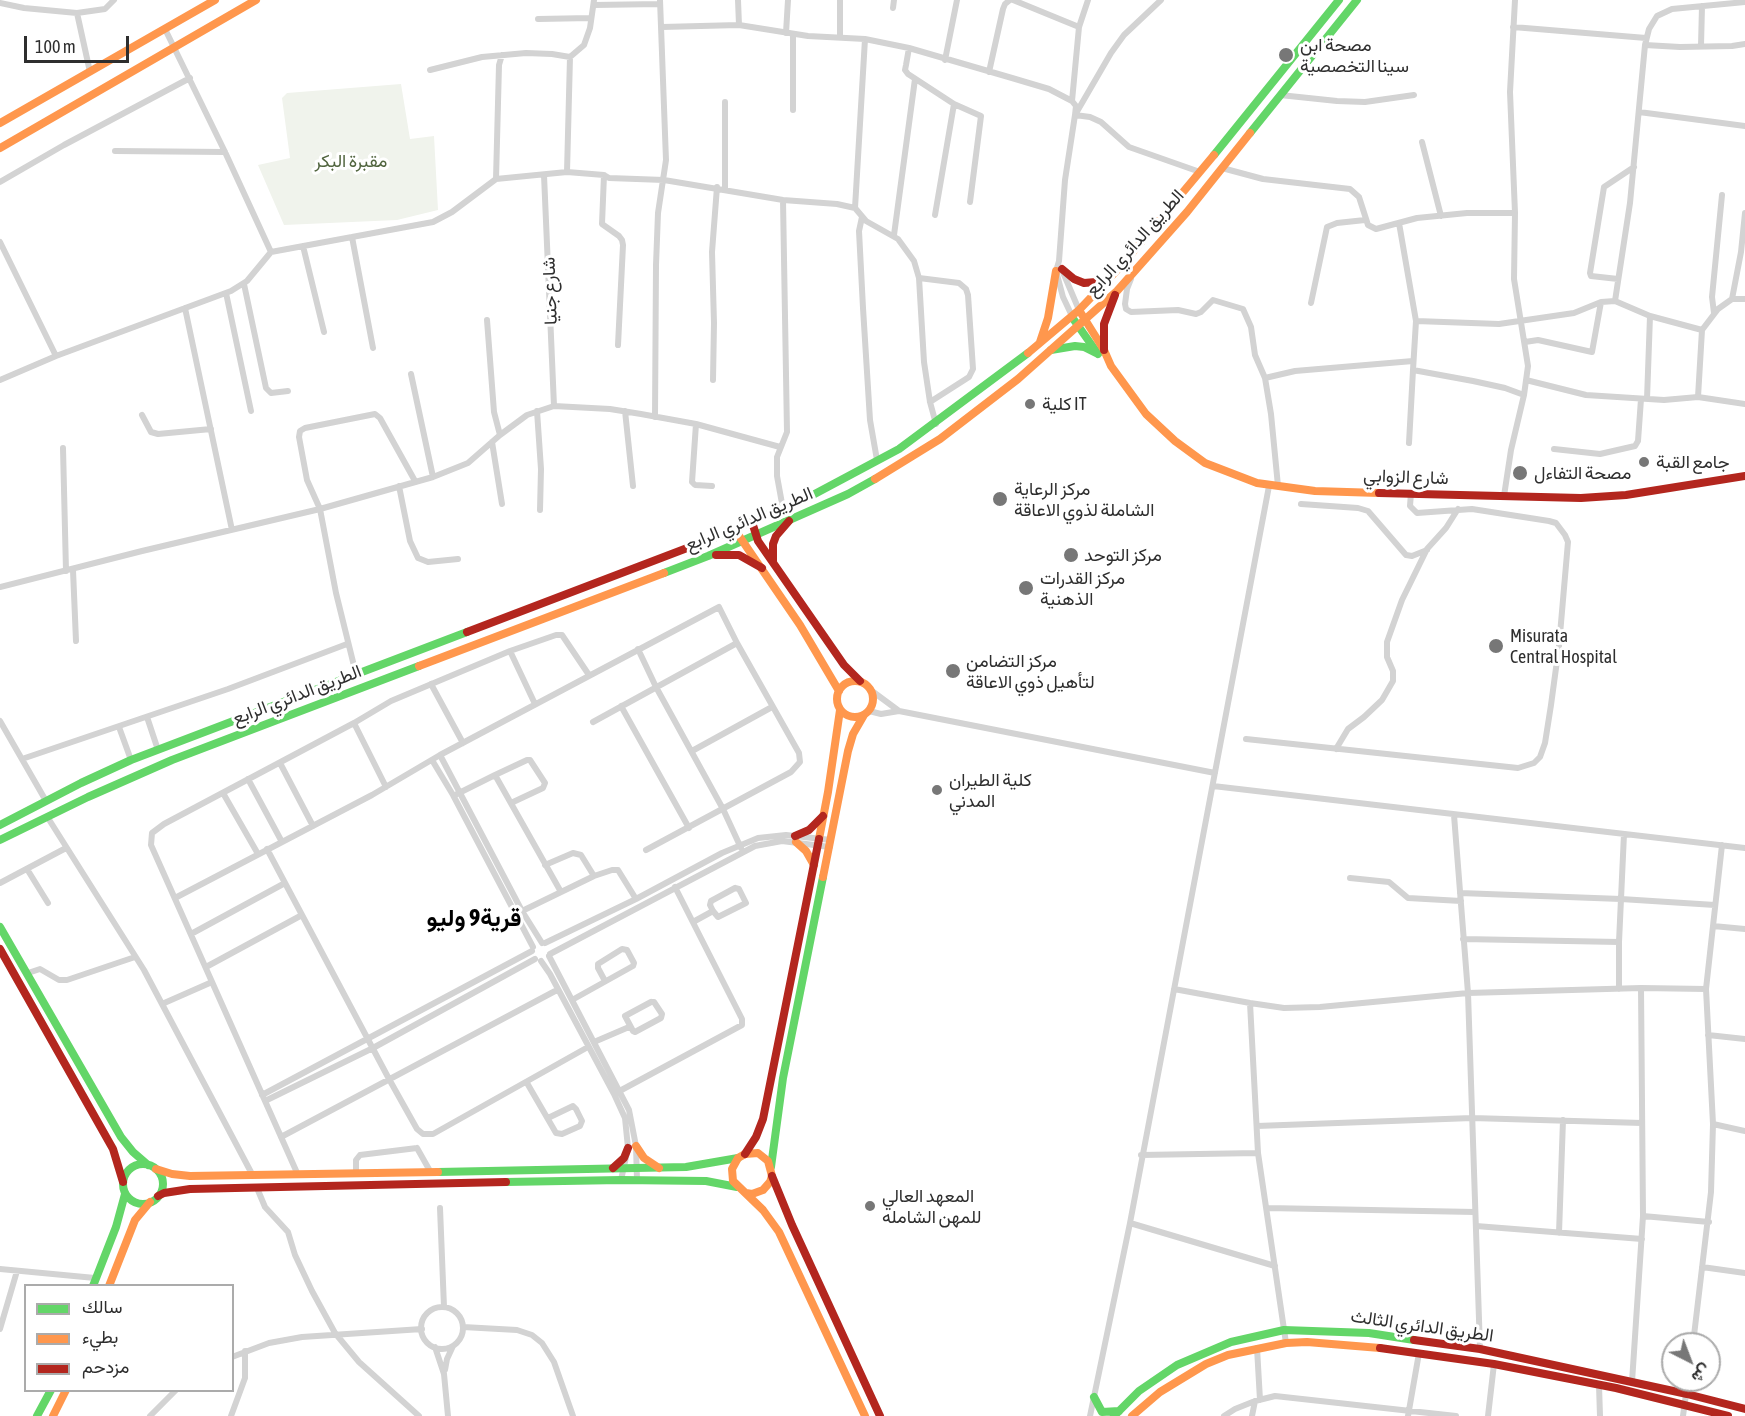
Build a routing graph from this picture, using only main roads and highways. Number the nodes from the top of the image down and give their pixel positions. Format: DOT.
graph roads {
  1 [pos="215,0"];
  2 [pos="256,0"];
  3 [pos="1339,0"];
  4 [pos="1357,0"];
  5 [pos="0,123"];
  6 [pos="0,147"];
  7 [pos="1108,280"];
  8 [pos="1117,291"];
  9 [pos="1079,310"];
  10 [pos="1071,316"];
  11 [pos="1082,323"];
  12 [pos="1040,344"];
  13 [pos="1052,350"];
  14 [pos="1101,352"];
  15 [pos="1745,476"];
  16 [pos="789,521"];
  17 [pos="752,522"];
  18 [pos="735,530"];
  19 [pos="755,534"];
  20 [pos="742,540"];
  21 [pos="708,556"];
  22 [pos="773,561"];
  23 [pos="762,568"];
  24 [pos="860,681"];
  25 [pos="839,691"];
  26 [pos="840,710"];
  27 [pos="867,713"];
  28 [pos="823,815"];
  29 [pos="1,824"];
  30 [pos="15,833"];
  31 [pos="0,840"];
  32 [pos="0,845"];
  33 [pos="814,865"];
  34 [pos="0,927"];
  35 [pos="0,949"];
  36 [pos="741,1156"];
  37 [pos="152,1167"];
  38 [pos="771,1167"];
  39 [pos="612,1168"];
  40 [pos="660,1168"];
  41 [pos="440,1171"];
  42 [pos="772,1176"];
  43 [pos="123,1182"];
  44 [pos="440,1185"];
  45 [pos="736,1187"];
  46 [pos="746,1193"];
  47 [pos="126,1194"];
  48 [pos="154,1199"];
  49 [pos="94,1282"];
  50 [pos="110,1284"];
  51 [pos="50,1392"];
  52 [pos="65,1392"];
  53 [pos="1094,1397"];
  54 [pos="1745,1409"];
  55 [pos="1116,1413"];
  56 [pos="37,1416"];
  57 [pos="53,1416"];
  58 [pos="865,1416"];
  59 [pos="880,1416"];
  60 [pos="1132,1416"];
  61 [pos="1728,1416"];
  1 -- 5 [label="main road"];
  2 -- 6 [label="main road"];
  3 -- 7 [label="main road, الطريق الدائري الرابع"];
  4 -- 8 [label="main road, الطريق الدائري الرابع"];
  7 -- 9 [label="main road, الطريق الدائري الرابع"];
  7 -- 12 [label="main road"];
  8 -- 11 [label="main road, الطريق الدائري الرابع"];
  8 -- 14 [label="main road"];
  9 -- 10 [label="main road, الطريق الدائري الرابع"];
  9 -- 11 [label="main road"];
  10 -- 11 [label="main road"];
  10 -- 12 [label="main road, الطريق الدائري الرابع"];
  11 -- 13 [label="main road, الطريق الدائري الرابع"];
  11 -- 14 [label="main road, شارع الزوابي"];
  12 -- 17 [label="main road, الطريق الدائري الرابع"];
  13 -- 14 [label="main road"];
  13 -- 16 [label="main road, الطريق الدائري الرابع"];
  14 -- 15 [label="main road, شارع الزوابي"];
  16 -- 19 [label="main road, الطريق الدائري الرابع"];
  16 -- 22 [label="main road"];
  17 -- 18 [label="main road, الطريق الدائري الرابع"];
  17 -- 19 [label="main road"];
  18 -- 20 [label="main road"];
  18 -- 29 [label="main road, الطريق الدائري الرابع"];
  19 -- 20 [label="main road, الطريق الدائري الرابع"];
  19 -- 22 [label="main road"];
  20 -- 21 [label="main road, الطريق الدائري الرابع"];
  20 -- 23 [label="main road"];
  21 -- 23 [label="main road"];
  21 -- 30 [label="main road, الطريق الدائري الرابع"];
  22 -- 24 [label="main road"];
  23 -- 25 [label="main road"];
  24 -- 25 [label="main road"];
  24 -- 27 [label="main road"];
  25 -- 26 [label="main road"];
  26 -- 27 [label="main road"];
  26 -- 28 [label="main road"];
  27 -- 38 [label="main road"];
  28 -- 33 [label="main road"];
  28 -- 33 [label="main road"];
  30 -- 31 [label="main road, الطريق الدائري الرابع"];
  30 -- 32 [label="main road"];
  33 -- 36 [label="main road"];
  34 -- 37 [label="main road"];
  35 -- 43 [label="main road"];
  36 -- 38 [label="main road"];
  36 -- 40 [label="main road"];
  36 -- 45 [label="main road"];
  37 -- 41 [label="main road"];
  37 -- 43 [label="main road"];
  37 -- 48 [label="main road"];
  38 -- 42 [label="main road"];
  39 -- 40 [label="main road"];
  39 -- 40 [label="main road"];
  39 -- 41 [label="main road"];
  41 -- 44 [label="main road"];
  42 -- 46 [label="main road"];
  42 -- 59 [label="main road"];
  43 -- 47 [label="main road"];
  44 -- 45 [label="main road"];
  44 -- 48 [label="main road"];
  45 -- 46 [label="main road"];
  46 -- 58 [label="main road"];
  47 -- 48 [label="main road"];
  47 -- 49 [label="main road"];
  48 -- 50 [label="main road"];
  51 -- 56 [label="main road"];
  52 -- 57 [label="main road"];
  53 -- 55 [label="main road"];
  54 -- 55 [label="main road, الطريق الدائري الثالث"];
  60 -- 61 [label="main road, الطريق الدائري الثالث"];
}
